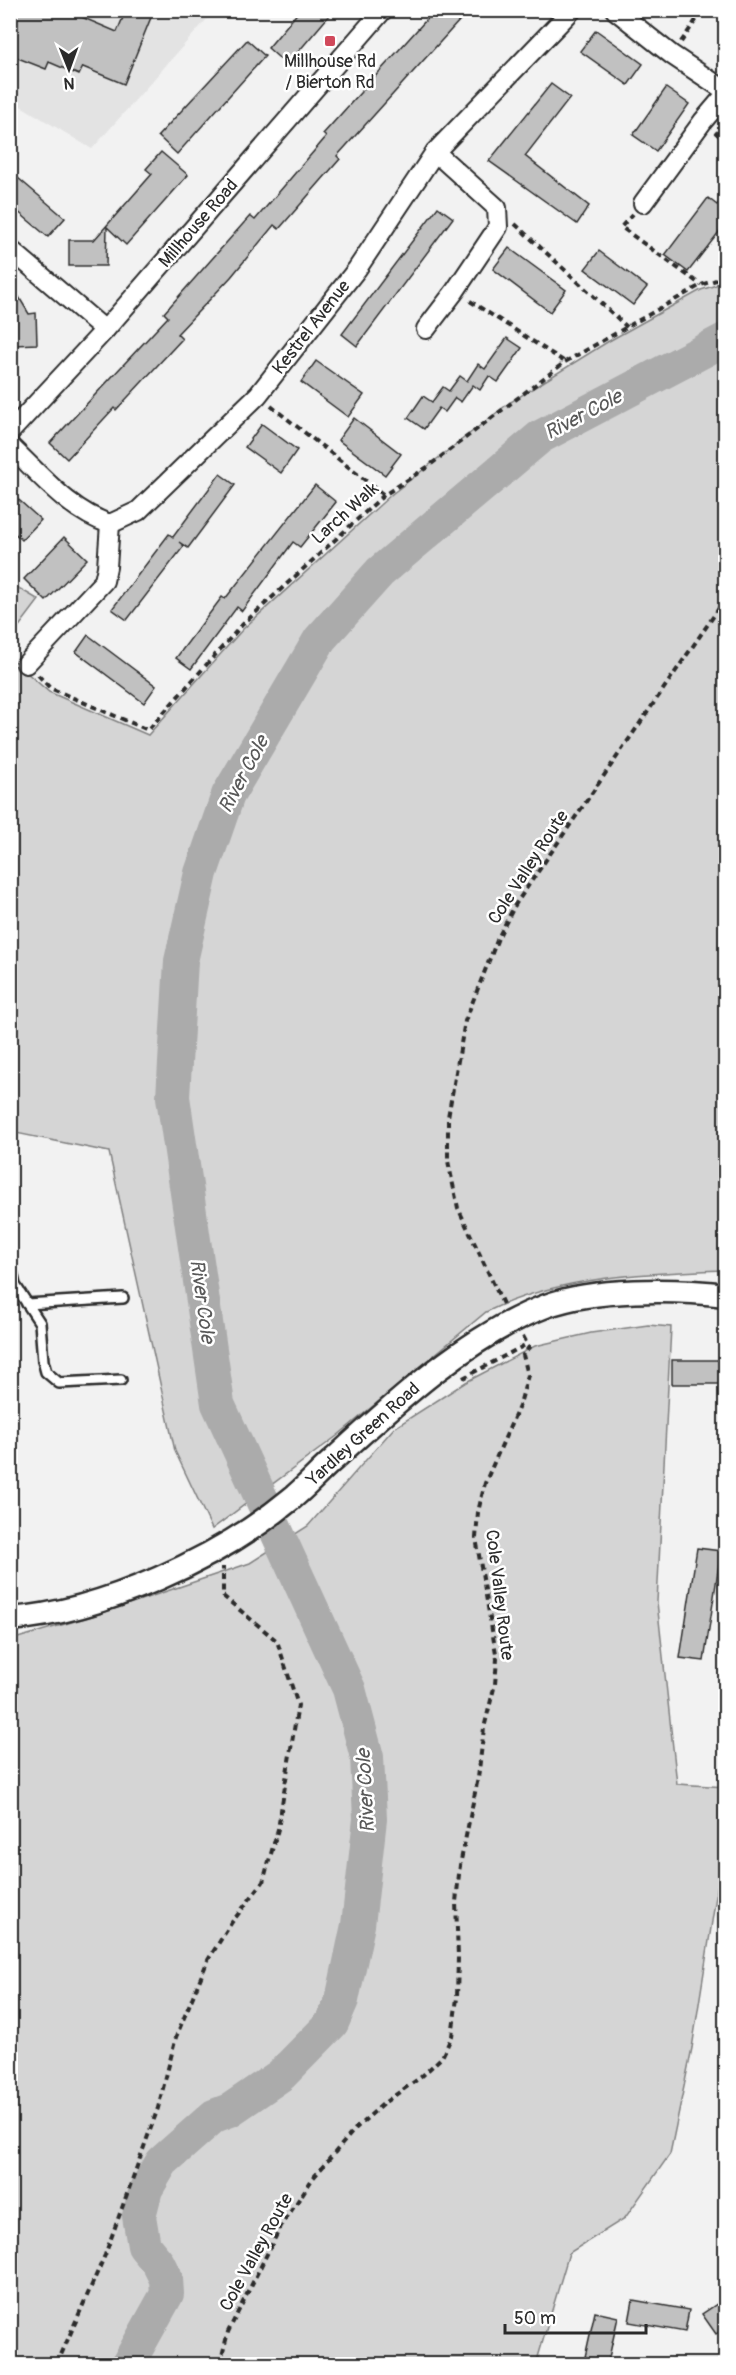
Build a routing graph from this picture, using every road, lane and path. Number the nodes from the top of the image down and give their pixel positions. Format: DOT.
graph roads {
  1 [pos="382,10"];
  2 [pos="573,10"];
  3 [pos="615,10"];
  4 [pos="703,10"];
  5 [pos="672,55"];
  6 [pos="726,93"];
  7 [pos="435,152"];
  8 [pos="643,203"];
  9 [pos="497,208"];
  10 [pos="10,249"];
  11 [pos="726,268"];
  12 [pos="701,285"];
  13 [pos="455,291"];
  14 [pos="627,327"];
  15 [pos="426,329"];
  16 [pos="105,330"];
  17 [pos="565,363"];
  18 [pos="258,395"];
  19 [pos="10,432"];
  20 [pos="10,446"];
  21 [pos="384,495"];
  22 [pos="110,524"];
  23 [pos="726,598"];
  24 [pos="26,664"];
  25 [pos="10,1263"];
  26 [pos="726,1295"];
  27 [pos="123,1298"];
  28 [pos="27,1304"];
  29 [pos="514,1320"];
  30 [pos="121,1380"];
  31 [pos="223,1560"];
  32 [pos="10,1618"];
  33 [pos="57,2364"];
  34 [pos="220,2364"];
  1 -- 16 [label="street, Millhouse Road"];
  2 -- 7 [label="street, Kestrel Avenue"];
  3 -- 5 [label="street"];
  4 -- 5 [label="path"];
  5 -- 6 [label="street"];
  6 -- 8 [label="street"];
  7 -- 9 [label="street"];
  7 -- 18 [label="street, Kestrel Avenue"];
  8 -- 12 [label="path"];
  9 -- 13 [label="street"];
  9 -- 14 [label="path"];
  10 -- 16 [label="street"];
  11 -- 12 [label="path, Larch Walk"];
  12 -- 14 [label="path, Larch Walk"];
  13 -- 15 [label="street"];
  13 -- 17 [label="path"];
  14 -- 17 [label="path, Larch Walk"];
  16 -- 19 [label="street, Millhouse Road"];
  17 -- 21 [label="path, Larch Walk"];
  18 -- 21 [label="path"];
  18 -- 22 [label="street, Kestrel Avenue"];
  20 -- 22 [label="street"];
  21 -- 24 [label="path, Larch Walk"];
  22 -- 24 [label="street"];
  23 -- 29 [label="path, Cole Valley Route"];
  25 -- 28 [label="lane"];
  26 -- 29 [label="street, Yardley Green Road"];
  27 -- 28 [label="lane"];
  28 -- 30 [label="lane"];
  29 -- 32 [label="street, Yardley Green Road"];
  29 -- 34 [label="path, Cole Valley Route"];
  31 -- 33 [label="path"];
}
